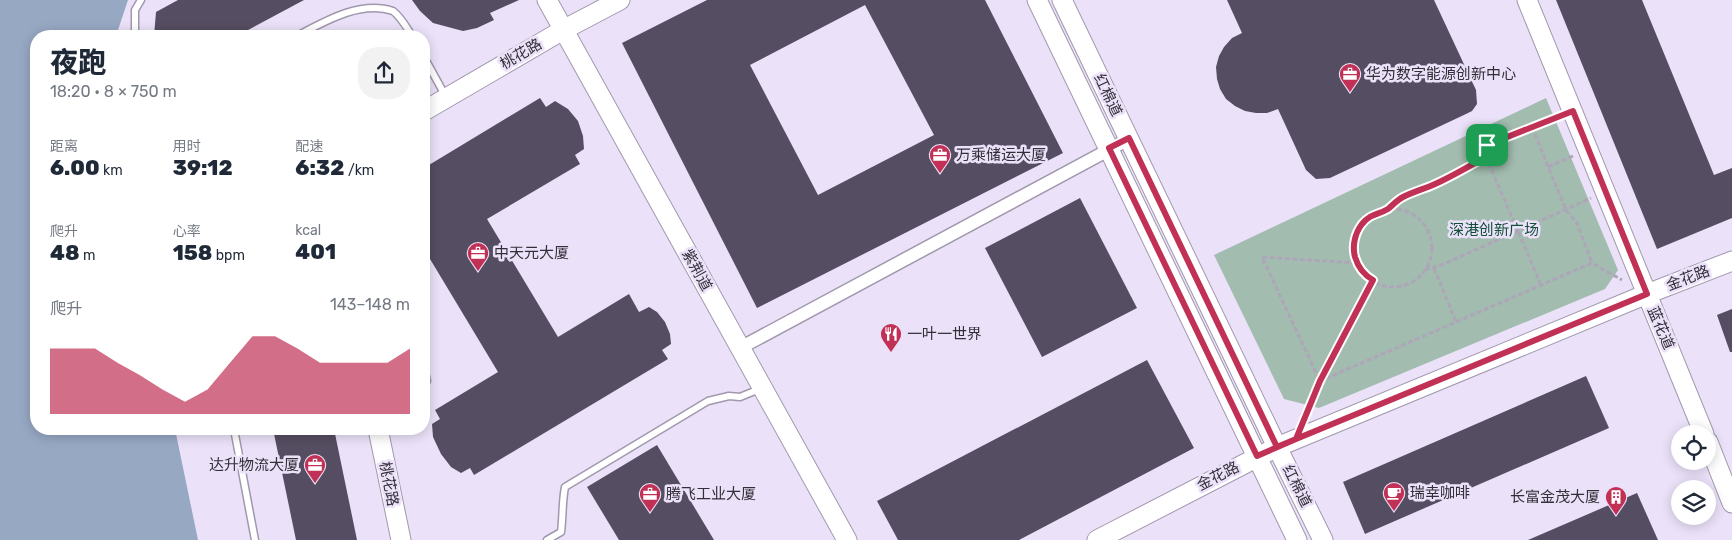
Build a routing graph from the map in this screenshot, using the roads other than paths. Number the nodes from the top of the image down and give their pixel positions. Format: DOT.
graph roads {
  1 [pos="141,0"];
  2 [pos="546,0"];
  3 [pos="620,0"];
  4 [pos="1037,0"];
  5 [pos="1062,0"];
  6 [pos="1527,0"];
  7 [pos="135,30"];
  8 [pos="308,30"];
  9 [pos="408,30"];
  10 [pos="563,30"];
  11 [pos="430,68"];
  12 [pos="447,98"];
  13 [pos="430,108"];
  14 [pos="1129,138"];
  15 [pos="1109,148"];
  16 [pos="1732,261"];
  17 [pos="1647,294"];
  18 [pos="740,348"];
  19 [pos="763,388"];
  20 [pos="1700,425"];
  21 [pos="235,435"];
  22 [pos="379,435"];
  23 [pos="1277,447"];
  24 [pos="1257,456"];
  25 [pos="1716,462"];
  26 [pos="1732,503"];
  27 [pos="255,540"];
  28 [pos="400,540"];
  29 [pos="547,540"];
  30 [pos="847,540"];
  31 [pos="1096,540"];
  32 [pos="1297,540"];
  33 [pos="1323,540"];
  1 -- 7 [label="lane"];
  2 -- 10 [label="street, 紫荆道"];
  3 -- 10 [label="street, 桃花路"];
  4 -- 15 [label="street, 红棉道"];
  5 -- 14 [label="street, 红棉道"];
  6 -- 17 [label="street, 蓝花道"];
  8 -- 9 [label="lane"];
  10 -- 12 [label="street, 桃花路"];
  10 -- 18 [label="street, 紫荆道"];
  11 -- 12 [label="lane"];
  12 -- 13 [label="street, 桃花路"];
  14 -- 15 [label="street"];
  14 -- 23 [label="street, 红棉道"];
  15 -- 18 [label="street"];
  15 -- 24 [label="street, 红棉道"];
  16 -- 17 [label="street, 金花路"];
  17 -- 20 [label="street, 蓝花道"];
  17 -- 23 [label="street, 金花路"];
  18 -- 19 [label="street, 紫荆道"];
  19 -- 29 [label="lane"];
  19 -- 30 [label="street, 紫荆道"];
  21 -- 27 [label="lane"];
  22 -- 28 [label="street, 桃花路"];
  23 -- 24 [label="street, 金花路"];
  23 -- 33 [label="street, 红棉道"];
  24 -- 31 [label="street, 金花路"];
  24 -- 32 [label="street, 红棉道"];
  25 -- 26 [label="street"];
}
